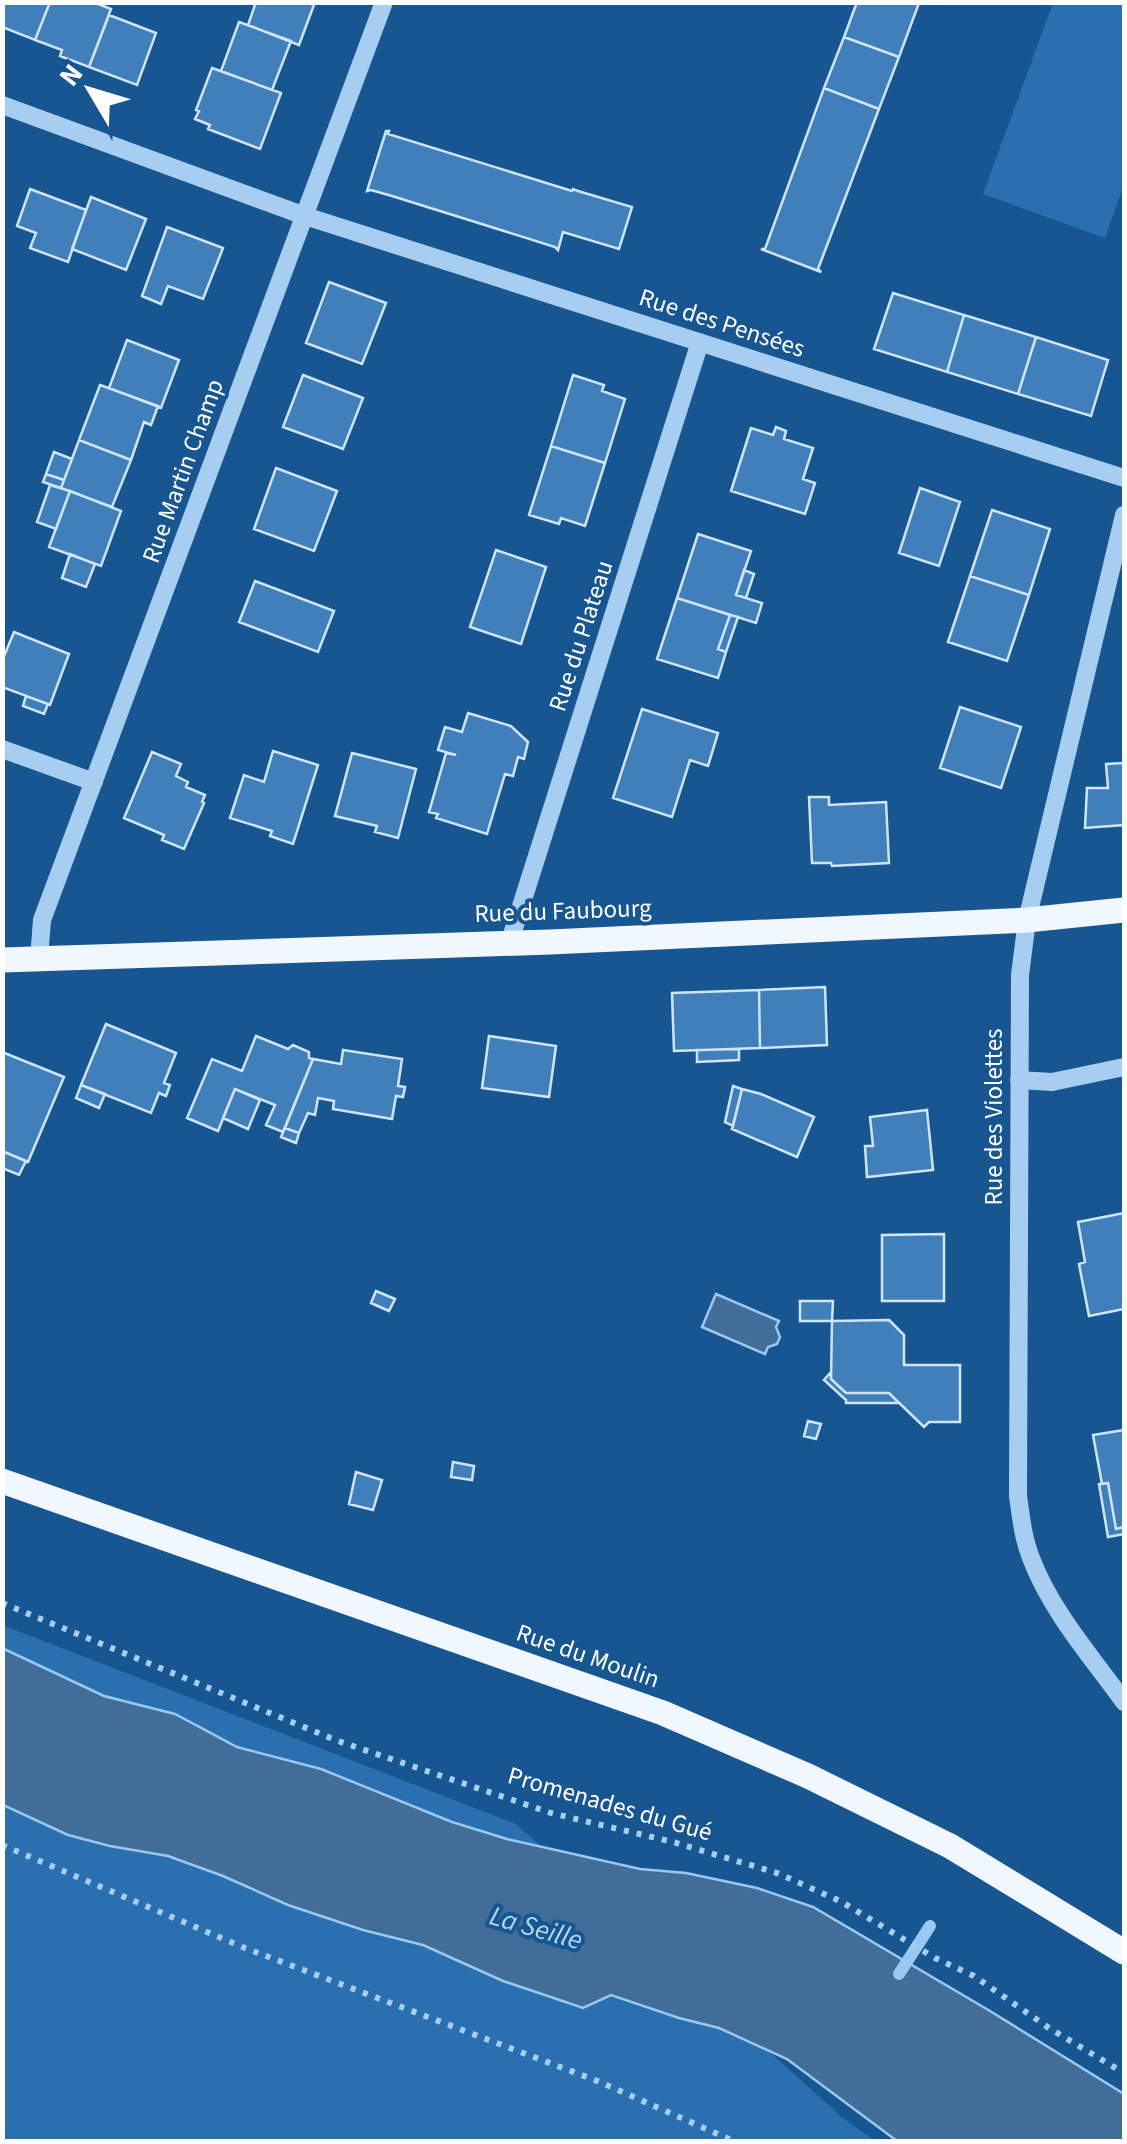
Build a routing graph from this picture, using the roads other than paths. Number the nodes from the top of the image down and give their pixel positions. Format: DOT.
graph roads {
  1 [pos="384,2"];
  2 [pos="2,104"];
  3 [pos="305,216"];
  4 [pos="700,342"];
  5 [pos="1124,478"];
  6 [pos="1124,515"];
  7 [pos="2,749"];
  8 [pos="94,782"];
  9 [pos="1124,910"];
  10 [pos="1027,920"];
  11 [pos="509,944"];
  12 [pos="39,959"];
  13 [pos="2,960"];
  14 [pos="1124,1067"];
  15 [pos="1020,1080"];
  16 [pos="2,1480"];
  17 [pos="1124,1702"];
  18 [pos="1124,1952"];
  1 -- 3 [label="street, Rue Martin Champ"];
  2 -- 3 [label="street, Rue des Pensées"];
  3 -- 4 [label="street, Rue des Pensées"];
  3 -- 8 [label="street, Rue Martin Champ"];
  4 -- 5 [label="street, Rue des Pensées"];
  4 -- 11 [label="street, Rue du Plateau"];
  6 -- 10 [label="street, Rue des Violettes"];
  7 -- 8 [label="street"];
  8 -- 12 [label="street, Rue Martin Champ"];
  9 -- 10 [label="main road, Rue du Faubourg"];
  10 -- 11 [label="main road, Rue du Faubourg"];
  10 -- 15 [label="street, Rue des Violettes"];
  11 -- 12 [label="main road, Rue du Faubourg"];
  12 -- 13 [label="main road, Rue du Faubourg"];
  14 -- 15 [label="street"];
  15 -- 17 [label="street, Rue des Violettes"];
  16 -- 18 [label="main road, Rue du Moulin"];
}
